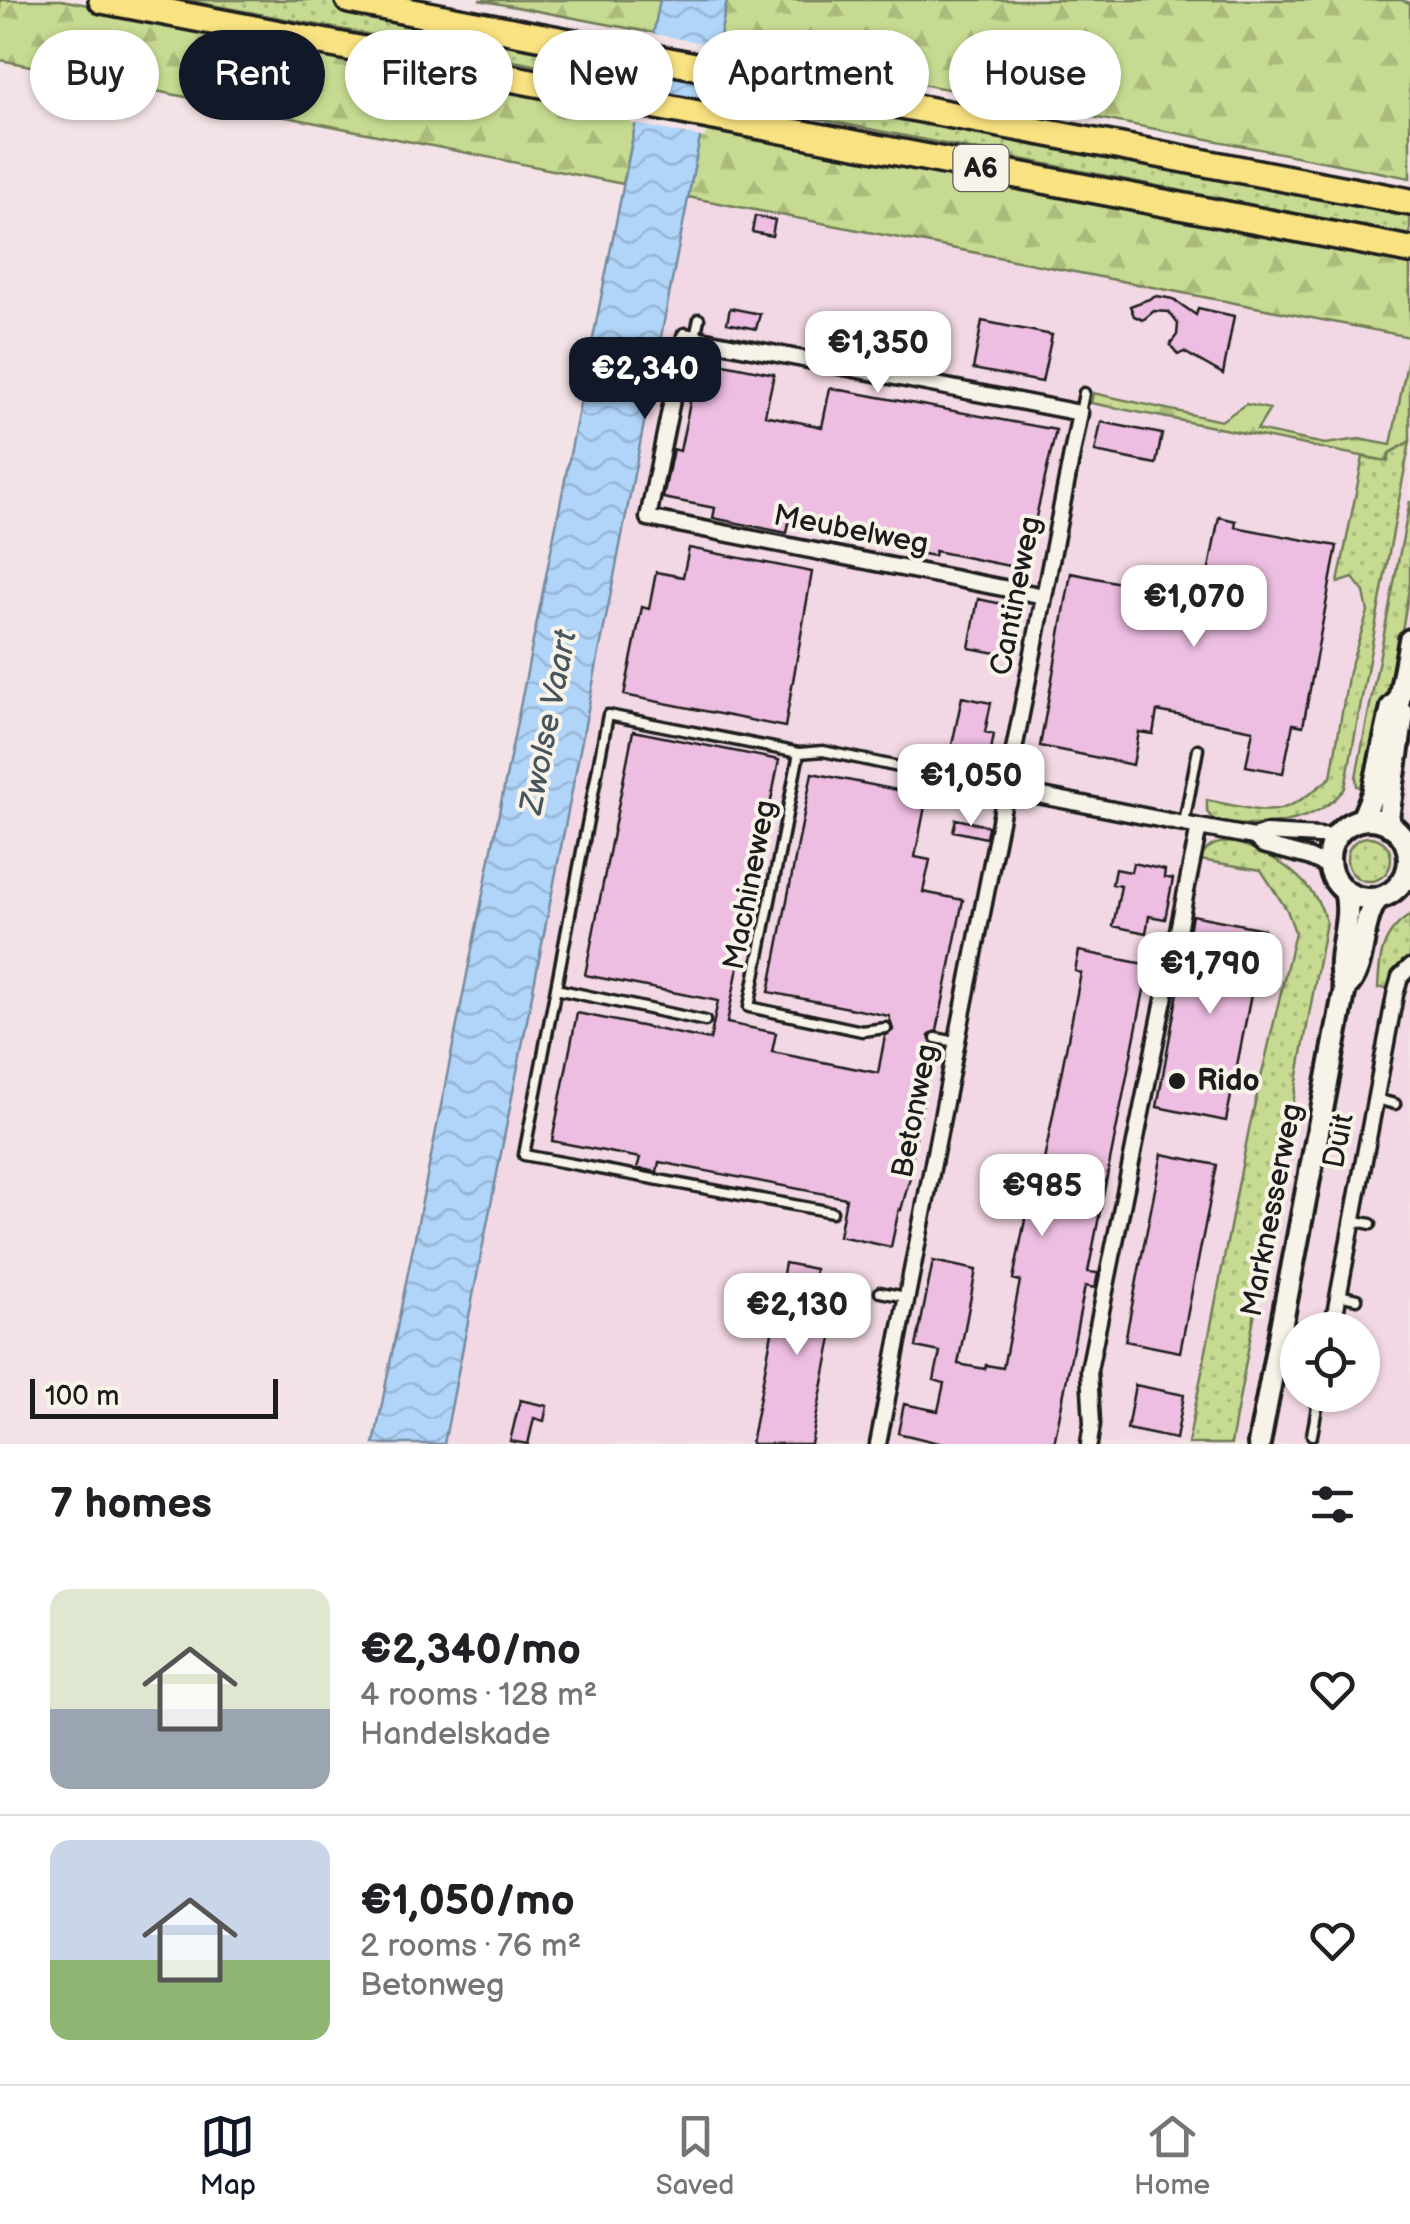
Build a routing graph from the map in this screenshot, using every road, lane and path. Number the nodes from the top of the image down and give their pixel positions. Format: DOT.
graph roads {
  1 [pos="102,0"];
  2 [pos="349,0"];
  3 [pos="1410,202"];
  4 [pos="1410,250"];
  5 [pos="699,318"];
  6 [pos="690,336"];
  7 [pos="1084,393"];
  8 [pos="1080,413"];
  9 [pos="1044,596"];
  10 [pos="1410,640"];
  11 [pos="1399,700"];
  12 [pos="1198,749"];
  13 [pos="799,753"];
  14 [pos="932,774"];
  15 [pos="1006,789"];
  16 [pos="1362,820"];
  17 [pos="1191,826"];
  18 [pos="1390,826"];
  19 [pos="1254,837"];
  20 [pos="1336,837"];
  21 [pos="1409,854"];
  22 [pos="1330,868"];
  23 [pos="1406,881"];
  24 [pos="1345,891"];
  25 [pos="1378,898"];
  26 [pos="1410,967"];
  27 [pos="556,988"];
  28 [pos="1345,988"];
  29 [pos="1404,988"];
  30 [pos="705,1021"];
  31 [pos="886,1028"];
  32 [pos="936,1038"];
  33 [pos="956,1042"];
  34 [pos="1376,1100"];
  35 [pos="1395,1104"];
  36 [pos="832,1212"];
  37 [pos="1352,1220"];
  38 [pos="1372,1224"];
  39 [pos="880,1292"];
  40 [pos="1338,1295"];
  41 [pos="906,1297"];
  42 [pos="1357,1299"];
  43 [pos="1335,1312"];
  44 [pos="1316,1412"];
  45 [pos="1312,1435"];
  46 [pos="878,1444"];
  47 [pos="1088,1444"];
  48 [pos="1259,1444"];
  1 -- 4 [label="highway, A6"];
  2 -- 3 [label="highway, A6"];
  5 -- 6 [label="lane"];
  6 -- 8 [label="street"];
  6 -- 9 [label="street, Meubelweg"];
  7 -- 8 [label="lane"];
  8 -- 9 [label="street, Cantineweg"];
  9 -- 15 [label="street, Cantineweg"];
  10 -- 11 [label="main road"];
  11 -- 16 [label="main road"];
  11 -- 18 [label="main road"];
  12 -- 17 [label="lane"];
  13 -- 14 [label="lane"];
  13 -- 27 [label="lane"];
  13 -- 31 [label="lane, Machineweg"];
  14 -- 15 [label="street"];
  15 -- 17 [label="street"];
  15 -- 33 [label="street, Betonweg"];
  16 -- 18 [label="main road"];
  16 -- 20 [label="main road"];
  17 -- 19 [label="street"];
  17 -- 47 [label="street"];
  18 -- 21 [label="main road"];
  19 -- 20 [label="street"];
  19 -- 22 [label="street"];
  20 -- 22 [label="main road"];
  21 -- 23 [label="main road"];
  22 -- 24 [label="main road"];
  23 -- 25 [label="main road"];
  24 -- 25 [label="main road"];
  24 -- 28 [label="main road, Marknesserweg"];
  25 -- 28 [label="main road, Marknesserweg"];
  26 -- 29 [label="street, Duit"];
  27 -- 30 [label="lane"];
  27 -- 36 [label="lane"];
  28 -- 48 [label="main road, Marknesserweg"];
  29 -- 34 [label="street, Duit"];
  32 -- 33 [label="lane"];
  33 -- 41 [label="street, Betonweg"];
  34 -- 35 [label="lane"];
  34 -- 37 [label="street, Duit"];
  37 -- 38 [label="lane"];
  37 -- 40 [label="street, Duit"];
  39 -- 41 [label="lane"];
  40 -- 42 [label="lane"];
  40 -- 43 [label="street, Duit"];
  41 -- 46 [label="street, Betonweg"];
  44 -- 45 [label="lane"];
}
